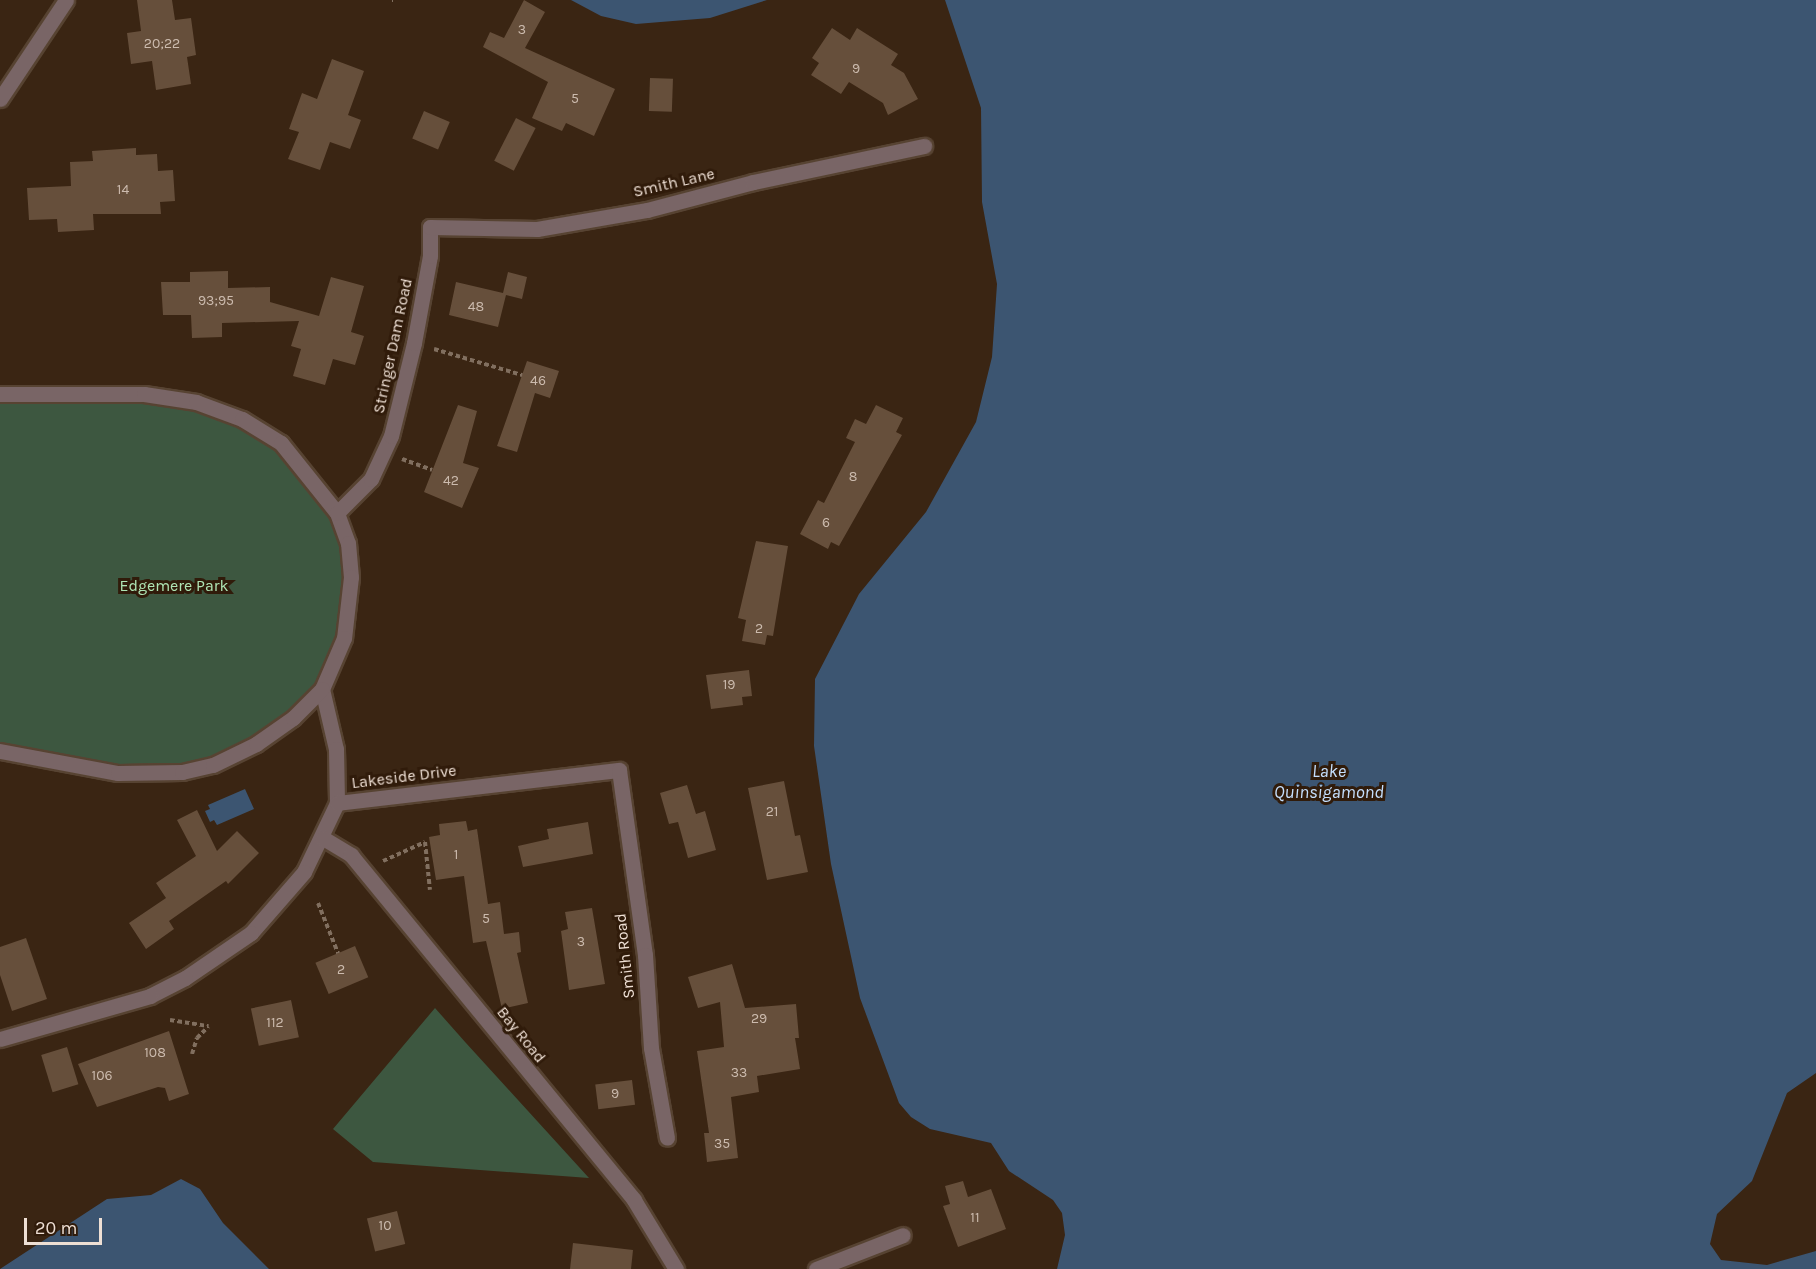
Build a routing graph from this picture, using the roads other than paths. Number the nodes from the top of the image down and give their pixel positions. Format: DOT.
graph roads {
  1 [pos="66,0"];
  2 [pos="0,99"];
  3 [pos="924,146"];
  4 [pos="430,227"];
  5 [pos="0,394"];
  6 [pos="337,513"];
  7 [pos="322,689"];
  8 [pos="0,751"];
  9 [pos="619,770"];
  10 [pos="338,803"];
  11 [pos="323,838"];
  12 [pos="0,1039"];
  13 [pos="667,1138"];
  14 [pos="903,1235"];
  15 [pos="676,1269"];
  16 [pos="816,1269"];
  1 -- 2 [label="street"];
  3 -- 4 [label="street, Smith Lane"];
  4 -- 6 [label="street, Stringer Dam Road"];
  5 -- 6 [label="street"];
  6 -- 7 [label="street"];
  7 -- 8 [label="street"];
  7 -- 10 [label="street"];
  9 -- 10 [label="street, Lakeside Drive"];
  9 -- 13 [label="street, Smith Road"];
  10 -- 11 [label="street, Lakeside Drive"];
  11 -- 12 [label="street, Lakeside Drive"];
  11 -- 15 [label="street, Bay Road"];
  14 -- 16 [label="street"];
}
